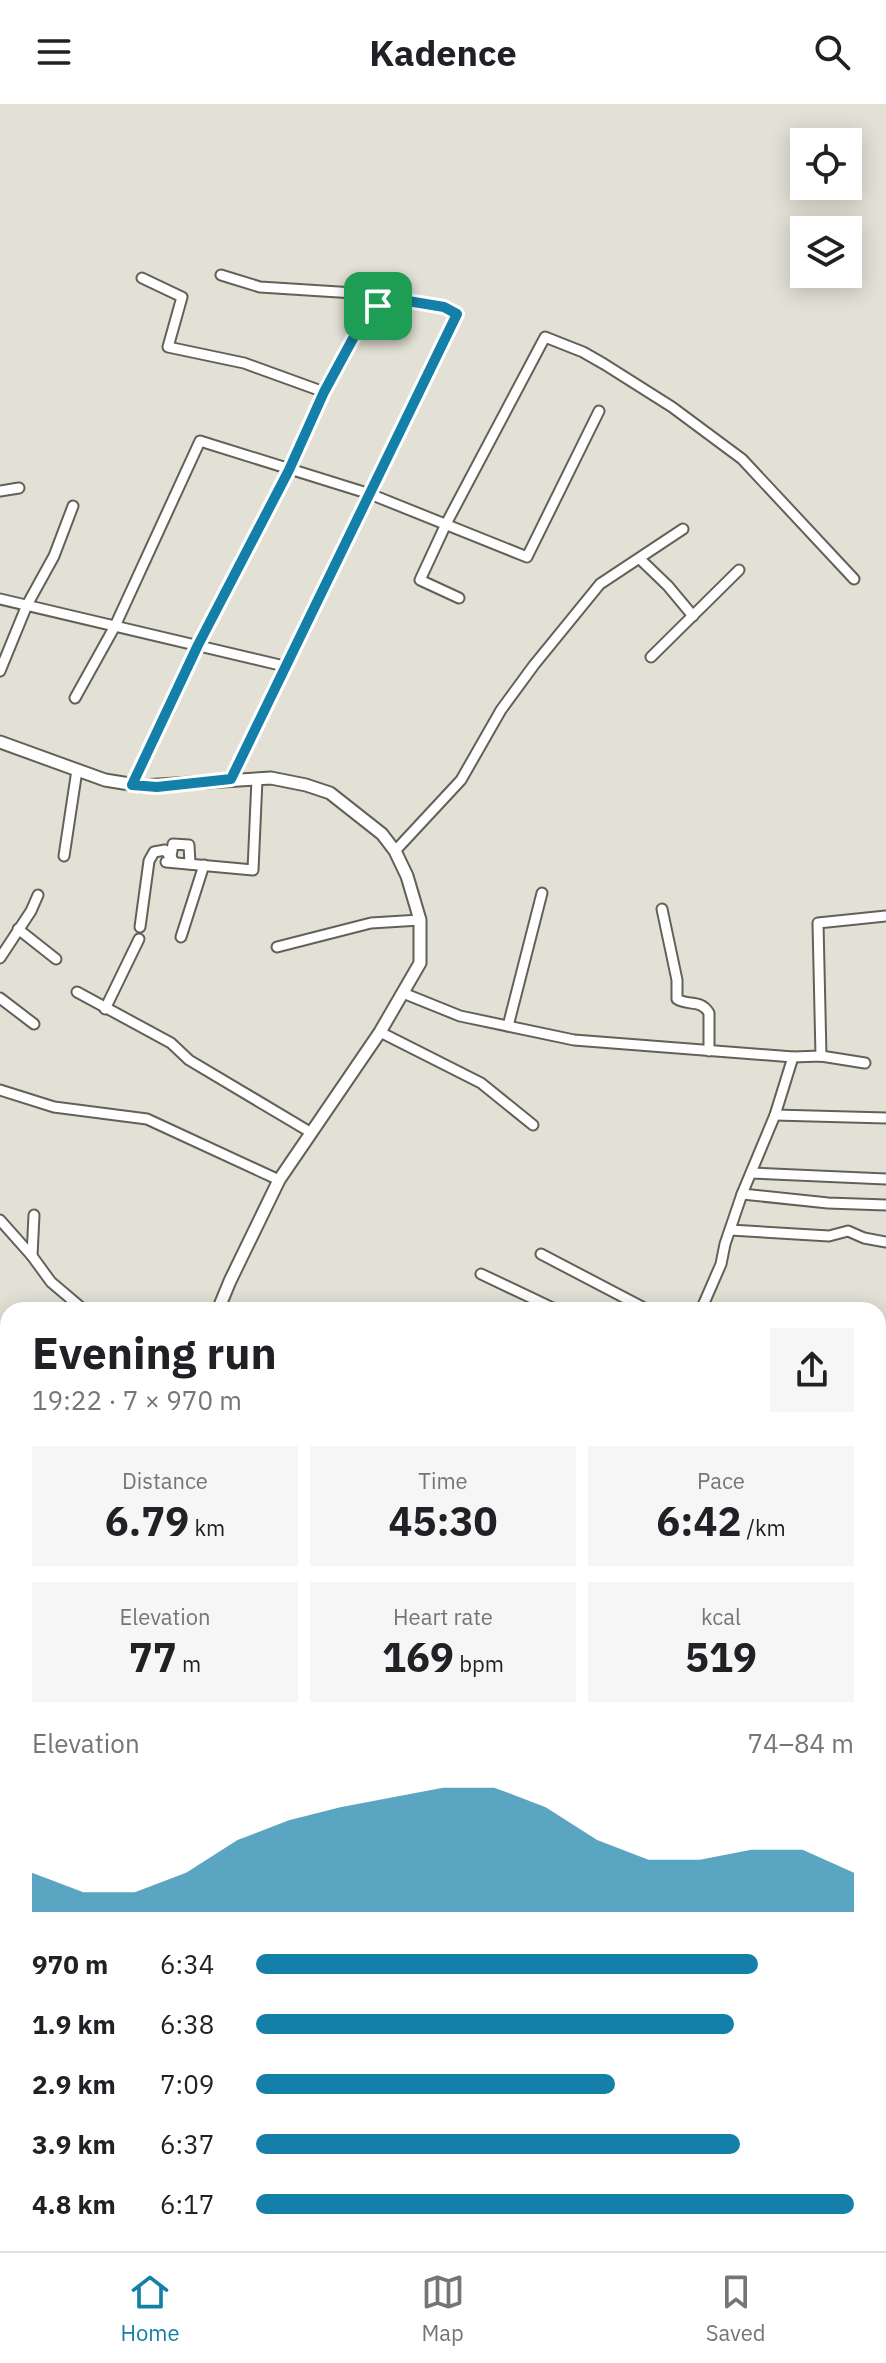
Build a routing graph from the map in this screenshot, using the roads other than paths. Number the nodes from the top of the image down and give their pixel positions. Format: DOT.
graph roads {
  1 [pos="221,275"];
  2 [pos="142,278"];
  3 [pos="384,297"];
  4 [pos="324,392"];
  5 [pos="599,411"];
  6 [pos="289,470"];
  7 [pos="19,488"];
  8 [pos="0,491"];
  9 [pos="370,494"];
  10 [pos="73,506"];
  11 [pos="446,524"];
  12 [pos="683,529"];
  13 [pos="640,559"];
  14 [pos="739,570"];
  15 [pos="854,579"];
  16 [pos="459,598"];
  17 [pos="0,599"];
  18 [pos="27,605"];
  19 [pos="693,616"];
  20 [pos="115,626"];
  21 [pos="198,645"];
  22 [pos="651,657"];
  23 [pos="284,666"];
  24 [pos="0,671"];
  25 [pos="75,698"];
  26 [pos="0,742"];
  27 [pos="77,770"];
  28 [pos="231,779"];
  29 [pos="257,779"];
  30 [pos="132,785"];
  31 [pos="395,851"];
  32 [pos="64,856"];
  33 [pos="170,862"];
  34 [pos="190,864"];
  35 [pos="204,865"];
  36 [pos="542,893"];
  37 [pos="38,895"];
  38 [pos="662,909"];
  39 [pos="886,916"];
  40 [pos="420,920"];
  41 [pos="140,927"];
  42 [pos="18,929"];
  43 [pos="181,937"];
  44 [pos="139,939"];
  45 [pos="277,947"];
  46 [pos="0,958"];
  47 [pos="56,959"];
  48 [pos="77,992"];
  49 [pos="403,993"];
  50 [pos="0,998"];
  51 [pos="105,1009"];
  52 [pos="34,1024"];
  53 [pos="508,1026"];
  54 [pos="380,1032"];
  55 [pos="709,1051"];
  56 [pos="821,1056"];
  57 [pos="793,1057"];
  58 [pos="865,1063"];
  59 [pos="0,1090"];
  60 [pos="775,1115"];
  61 [pos="886,1118"];
  62 [pos="533,1125"];
  63 [pos="310,1132"];
  64 [pos="751,1173"];
  65 [pos="886,1179"];
  66 [pos="279,1180"];
  67 [pos="742,1194"];
  68 [pos="886,1205"];
  69 [pos="34,1215"];
  70 [pos="0,1220"];
  71 [pos="730,1230"];
  72 [pos="886,1242"];
  73 [pos="541,1254"];
  74 [pos="32,1256"];
  75 [pos="481,1274"];
  76 [pos="75,1302"];
  77 [pos="221,1302"];
  78 [pos="540,1302"];
  79 [pos="633,1302"];
  80 [pos="704,1302"];
  1 -- 3 [label="street"];
  2 -- 4 [label="street"];
  3 -- 4 [label="street"];
  3 -- 9 [label="street"];
  4 -- 6 [label="street"];
  5 -- 11 [label="street"];
  6 -- 9 [label="street"];
  6 -- 20 [label="street"];
  6 -- 21 [label="street"];
  7 -- 8 [label="street"];
  9 -- 11 [label="street"];
  9 -- 23 [label="street"];
  10 -- 18 [label="street"];
  11 -- 15 [label="street"];
  11 -- 16 [label="street"];
  12 -- 13 [label="street"];
  13 -- 19 [label="street"];
  13 -- 31 [label="street"];
  14 -- 19 [label="street"];
  17 -- 18 [label="street"];
  18 -- 20 [label="street"];
  18 -- 24 [label="street"];
  19 -- 22 [label="street"];
  20 -- 21 [label="street"];
  20 -- 25 [label="street"];
  21 -- 23 [label="street"];
  21 -- 30 [label="street"];
  23 -- 28 [label="street"];
  26 -- 27 [label="street"];
  27 -- 30 [label="street"];
  27 -- 32 [label="street"];
  28 -- 29 [label="street"];
  28 -- 30 [label="street"];
  29 -- 31 [label="street"];
  29 -- 35 [label="street"];
  31 -- 40 [label="street"];
  33 -- 34 [label="street"];
  33 -- 34 [label="street"];
  33 -- 41 [label="street"];
  34 -- 35 [label="street"];
  35 -- 43 [label="street"];
  36 -- 53 [label="street"];
  37 -- 42 [label="street"];
  38 -- 55 [label="street"];
  39 -- 56 [label="street"];
  40 -- 45 [label="street"];
  40 -- 49 [label="street"];
  42 -- 46 [label="street"];
  42 -- 47 [label="street"];
  44 -- 51 [label="street"];
  48 -- 51 [label="street"];
  49 -- 53 [label="street"];
  49 -- 54 [label="street"];
  50 -- 52 [label="street"];
  51 -- 63 [label="street"];
  53 -- 55 [label="street"];
  54 -- 62 [label="street"];
  54 -- 63 [label="street"];
  55 -- 57 [label="street"];
  56 -- 57 [label="street"];
  56 -- 58 [label="street"];
  57 -- 60 [label="street"];
  59 -- 66 [label="street"];
  60 -- 61 [label="street"];
  60 -- 64 [label="street"];
  63 -- 66 [label="street"];
  64 -- 65 [label="street"];
  64 -- 67 [label="street"];
  66 -- 77 [label="street"];
  67 -- 68 [label="street"];
  67 -- 71 [label="street"];
  69 -- 74 [label="street"];
  70 -- 74 [label="street"];
  71 -- 72 [label="street"];
  71 -- 80 [label="street"];
  73 -- 79 [label="street"];
  74 -- 76 [label="street"];
  75 -- 78 [label="street"];
}
